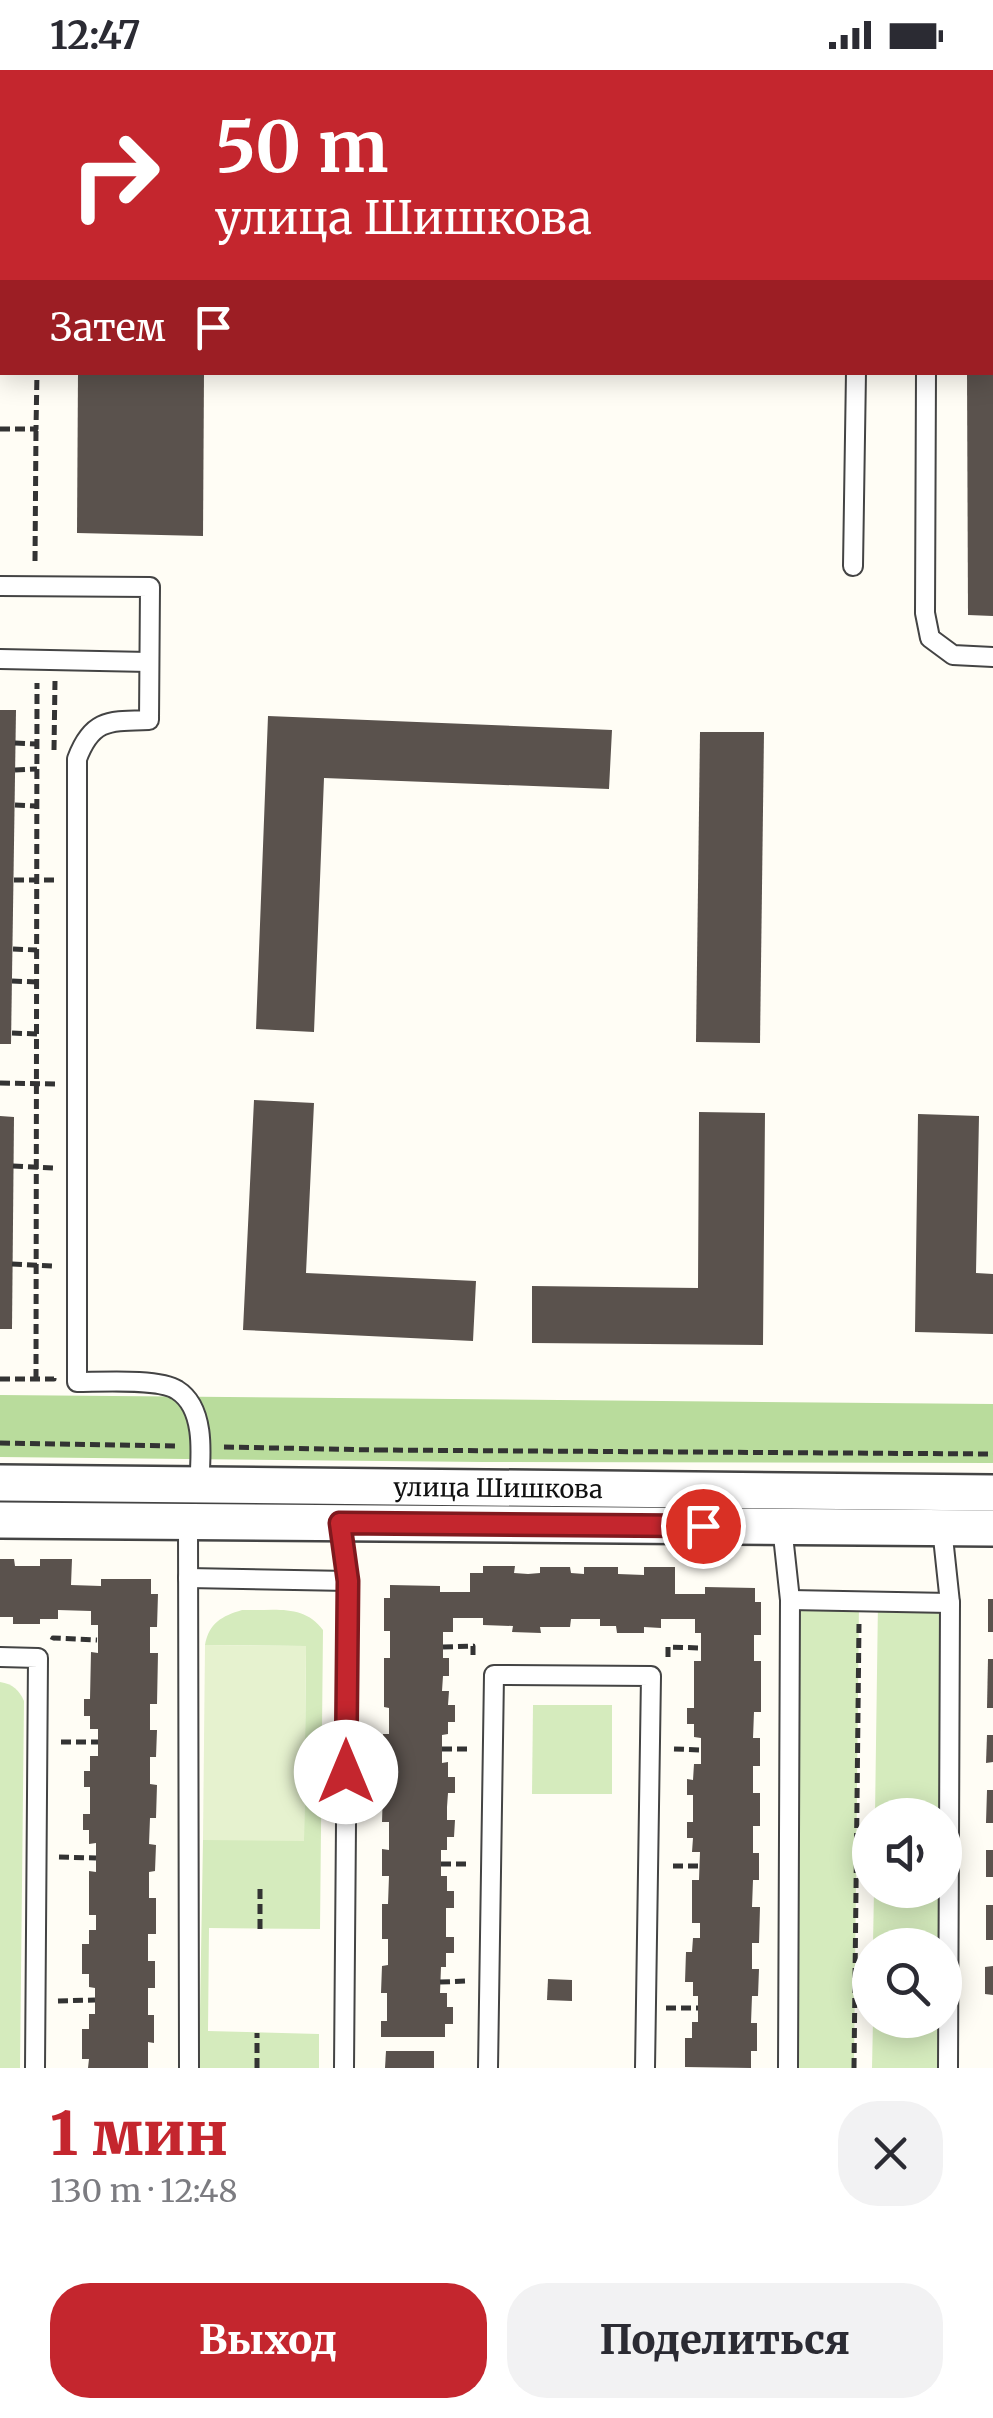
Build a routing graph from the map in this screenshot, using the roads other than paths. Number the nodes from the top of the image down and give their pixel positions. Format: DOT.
graph roads {
  1 [pos="856,375"];
  2 [pos="926,375"];
  3 [pos="853,566"];
  4 [pos="0,586"];
  5 [pos="993,657"];
  6 [pos="0,659"];
  7 [pos="149,662"];
  8 [pos="0,1482"];
  9 [pos="200,1484"];
  10 [pos="993,1492"];
  11 [pos="0,1520"];
  12 [pos="188,1522"];
  13 [pos="340,1523"];
  14 [pos="782,1526"];
  15 [pos="942,1528"];
  16 [pos="993,1528"];
  17 [pos="188,1578"];
  18 [pos="348,1581"];
  19 [pos="790,1600"];
  20 [pos="950,1602"];
  21 [pos="0,1657"];
  22 [pos="35,2068"];
  23 [pos="189,2068"];
  24 [pos="344,2068"];
  25 [pos="488,2068"];
  26 [pos="645,2068"];
  27 [pos="788,2068"];
  28 [pos="948,2068"];
  1 -- 3 [label="lane"];
  2 -- 5 [label="lane"];
  4 -- 7 [label="lane"];
  6 -- 7 [label="lane"];
  7 -- 9 [label="lane"];
  8 -- 9 [label="street, улица Шишкова"];
  9 -- 10 [label="street, улица Шишкова"];
  11 -- 12 [label="street, улица Шишкова"];
  12 -- 13 [label="street, улица Шишкова"];
  12 -- 17 [label="lane"];
  13 -- 14 [label="street, улица Шишкова"];
  13 -- 18 [label="lane"];
  14 -- 15 [label="street, улица Шишкова"];
  14 -- 19 [label="lane"];
  15 -- 16 [label="street, улица Шишкова"];
  15 -- 20 [label="lane"];
  17 -- 18 [label="lane"];
  17 -- 23 [label="lane"];
  18 -- 24 [label="lane"];
  19 -- 20 [label="lane"];
  19 -- 27 [label="lane"];
  20 -- 28 [label="lane"];
  21 -- 22 [label="lane"];
  25 -- 26 [label="lane"];
}
